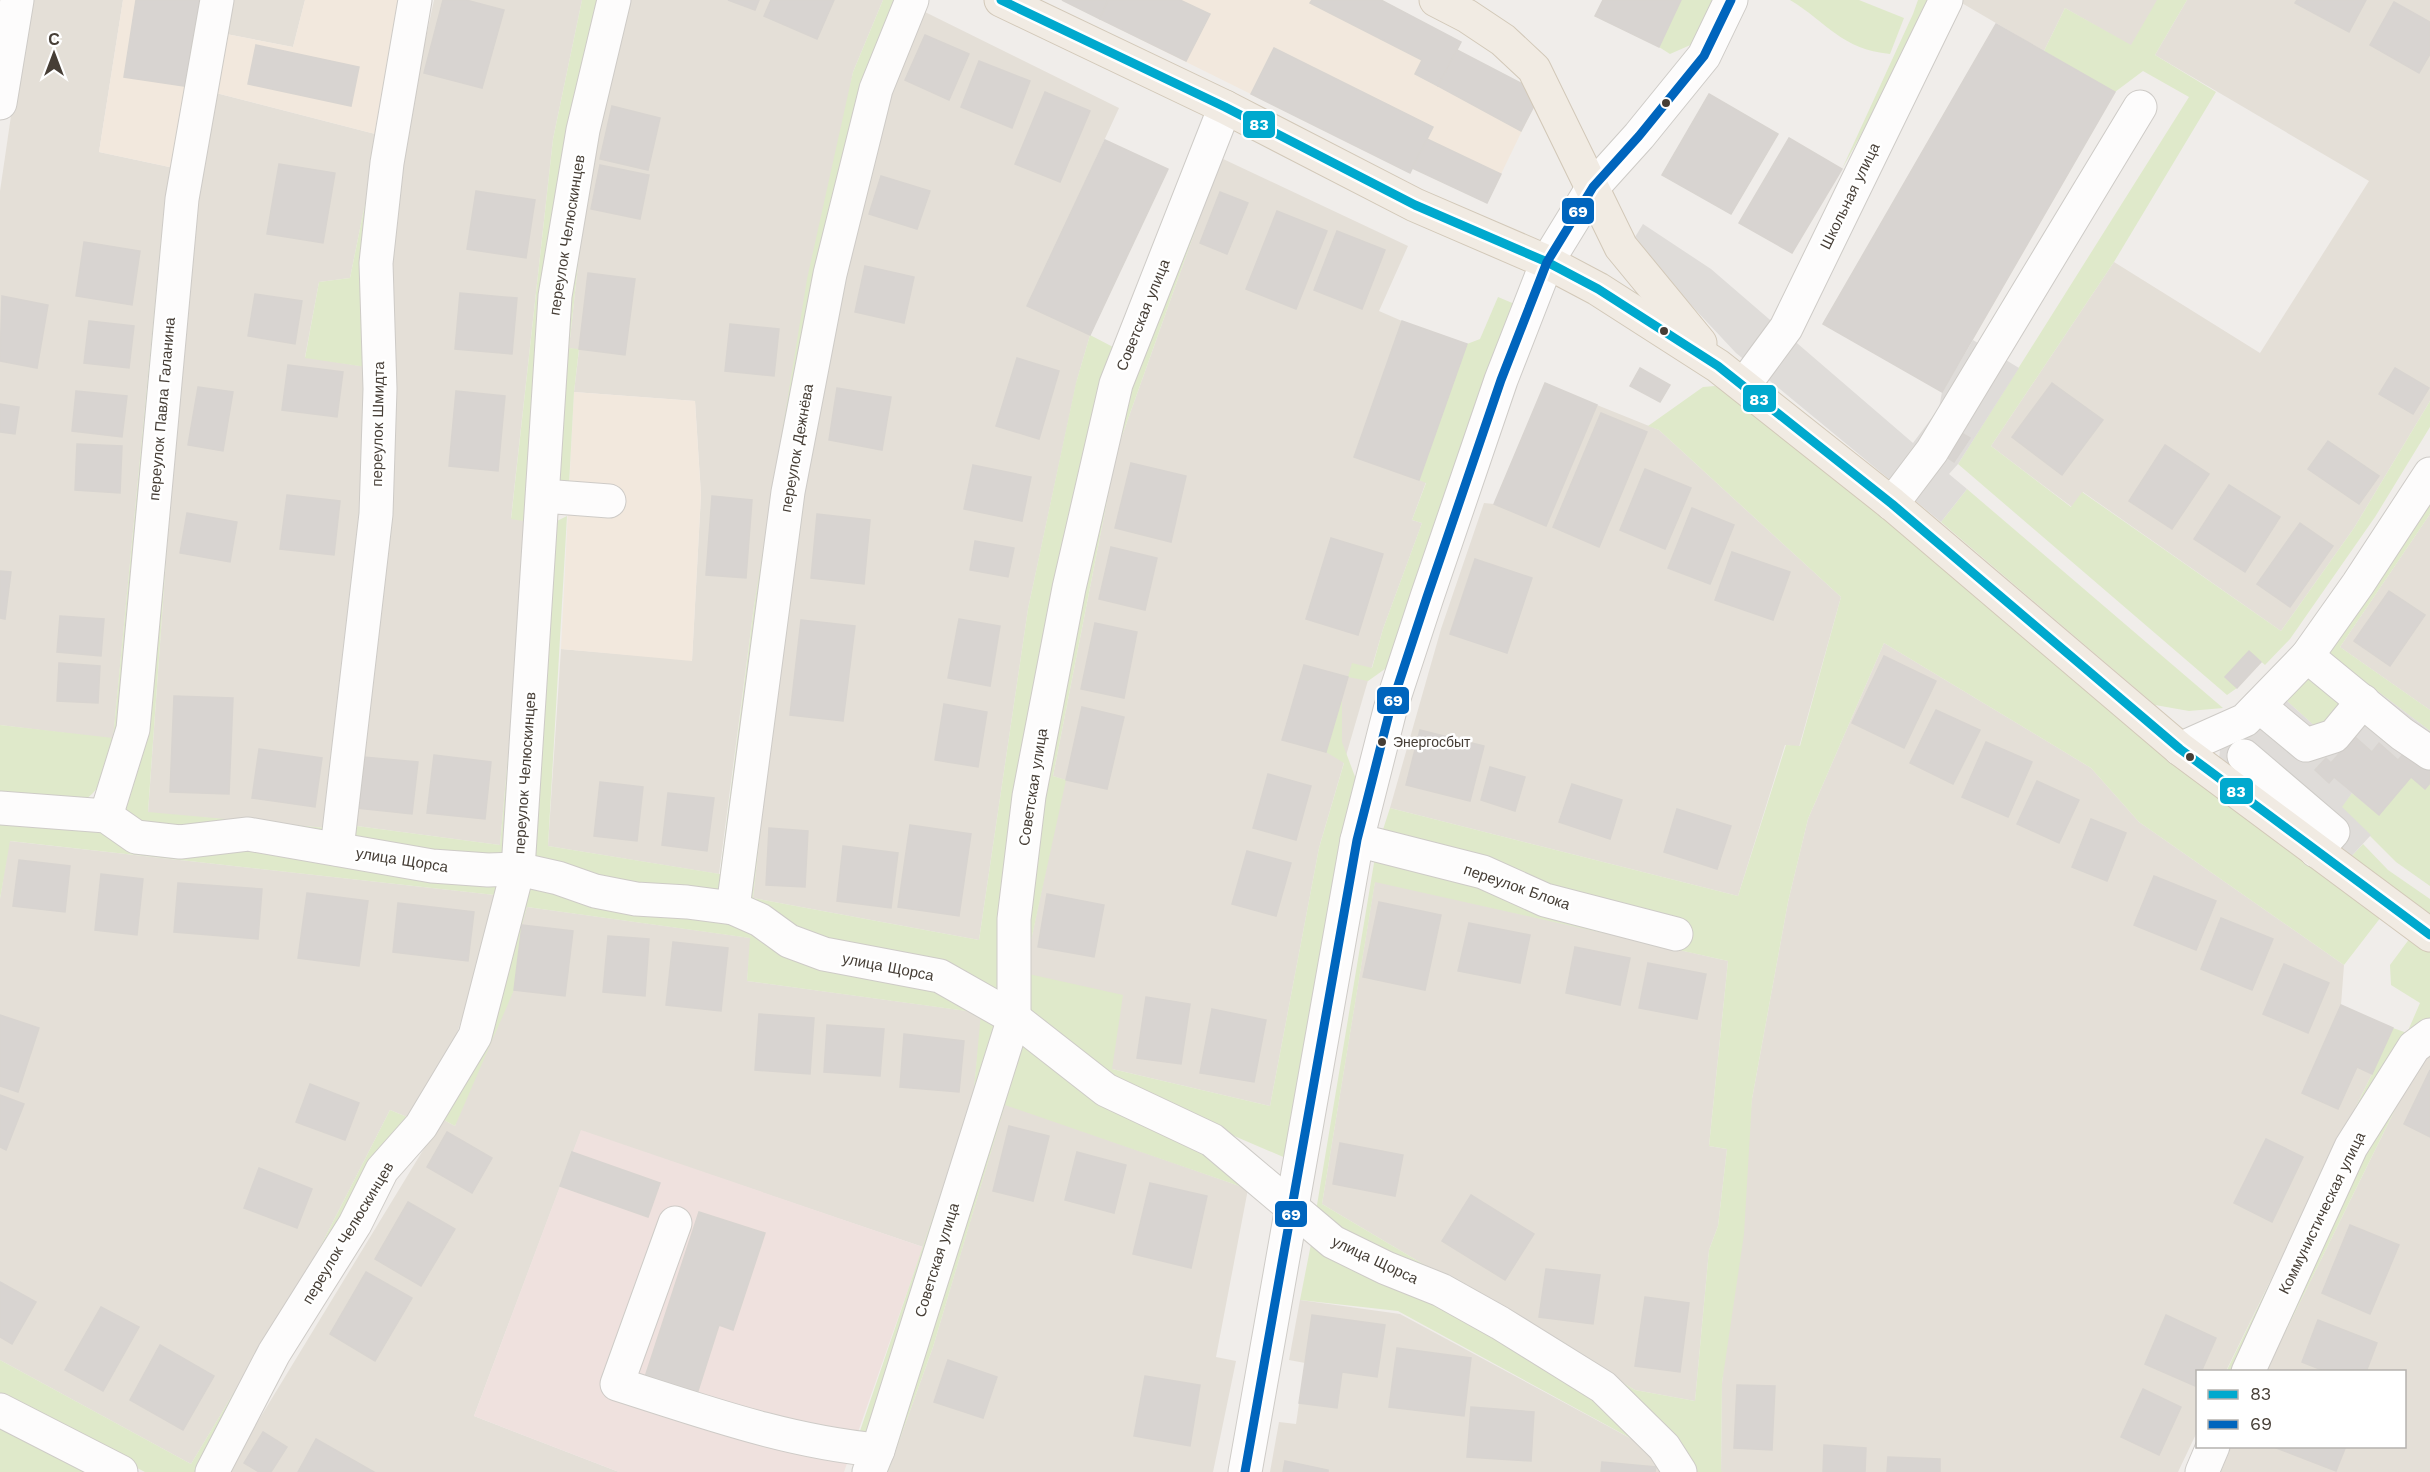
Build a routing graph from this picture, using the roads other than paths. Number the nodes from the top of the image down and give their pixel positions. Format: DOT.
graph roads {
  1 [pos="17,0"];
  2 [pos="217,0"];
  3 [pos="415,0"];
  4 [pos="614,0"];
  5 [pos="912,0"];
  6 [pos="1000,0"];
  7 [pos="1436,0"];
  8 [pos="1731,0"];
  9 [pos="1946,0"];
  10 [pos="0,103"];
  11 [pos="1225,107"];
  12 [pos="2140,107"];
  13 [pos="1593,187"];
  14 [pos="1547,262"];
  15 [pos="1718,366"];
  16 [pos="1744,385"];
  17 [pos="2430,474"];
  18 [pos="543,496"];
  19 [pos="609,501"];
  20 [pos="1892,504"];
  21 [pos="2307,656"];
  22 [pos="2363,701"];
  23 [pos="2259,706"];
  24 [pos="2180,749"];
  25 [pos="2430,753"];
  26 [pos="2244,756"];
  27 [pos="0,808"];
  28 [pos="106,816"];
  29 [pos="1357,840"];
  30 [pos="337,849"];
  31 [pos="2316,851"];
  32 [pos="518,869"];
  33 [pos="733,908"];
  34 [pos="1676,934"];
  35 [pos="2430,935"];
  36 [pos="1014,1017"];
  37 [pos="2430,1035"];
  38 [pos="1293,1208"];
  39 [pos="675,1223"];
  40 [pos="2248,1370"];
  41 [pos="0,1410"];
  42 [pos="2212,1448"];
  43 [pos="873,1461"];
  44 [pos="121,1472"];
  45 [pos="212,1472"];
  46 [pos="1245,1472"];
  47 [pos="1680,1472"];
  48 [pos="2202,1472"];
  1 -- 10 [label="street"];
  2 -- 28 [label="street, переулок Павла Галанина"];
  3 -- 30 [label="street, переулок Шмидта"];
  4 -- 18 [label="street, переулок Челюскинцев"];
  5 -- 33 [label="street, переулок Дежнёва"];
  6 -- 11 [label="main road"];
  7 -- 13 [label="main road"];
  8 -- 13 [label="street"];
  9 -- 16 [label="street, Школьная улица"];
  11 -- 14 [label="main road"];
  11 -- 36 [label="street, Советская улица"];
  12 -- 20 [label="street"];
  13 -- 14 [label="street"];
  13 -- 15 [label="main road"];
  14 -- 15 [label="main road"];
  14 -- 29 [label="street"];
  15 -- 16 [label="main road"];
  16 -- 20 [label="main road"];
  17 -- 21 [label="street"];
  18 -- 19 [label="street"];
  18 -- 32 [label="street, переулок Челюскинцев"];
  20 -- 24 [label="main road"];
  21 -- 22 [label="street"];
  21 -- 23 [label="street"];
  22 -- 23 [label="street"];
  22 -- 25 [label="street"];
  23 -- 24 [label="street"];
  24 -- 31 [label="main road"];
  26 -- 31 [label="street"];
  27 -- 28 [label="street"];
  28 -- 30 [label="street, улица Щорса"];
  29 -- 34 [label="street, переулок Блока"];
  29 -- 38 [label="street"];
  30 -- 32 [label="street, улица Щорса"];
  31 -- 35 [label="main road"];
  32 -- 33 [label="street, улица Щорса"];
  32 -- 45 [label="street, переулок Челюскинцев"];
  33 -- 36 [label="street, улица Щорса"];
  36 -- 38 [label="street, улица Щорса"];
  36 -- 43 [label="street, Советская улица"];
  37 -- 40 [label="street, Коммунистическая улица"];
  38 -- 46 [label="street"];
  38 -- 47 [label="street, улица Щорса"];
  39 -- 43 [label="street"];
  41 -- 44 [label="street"];
  42 -- 48 [label="street"];
}
